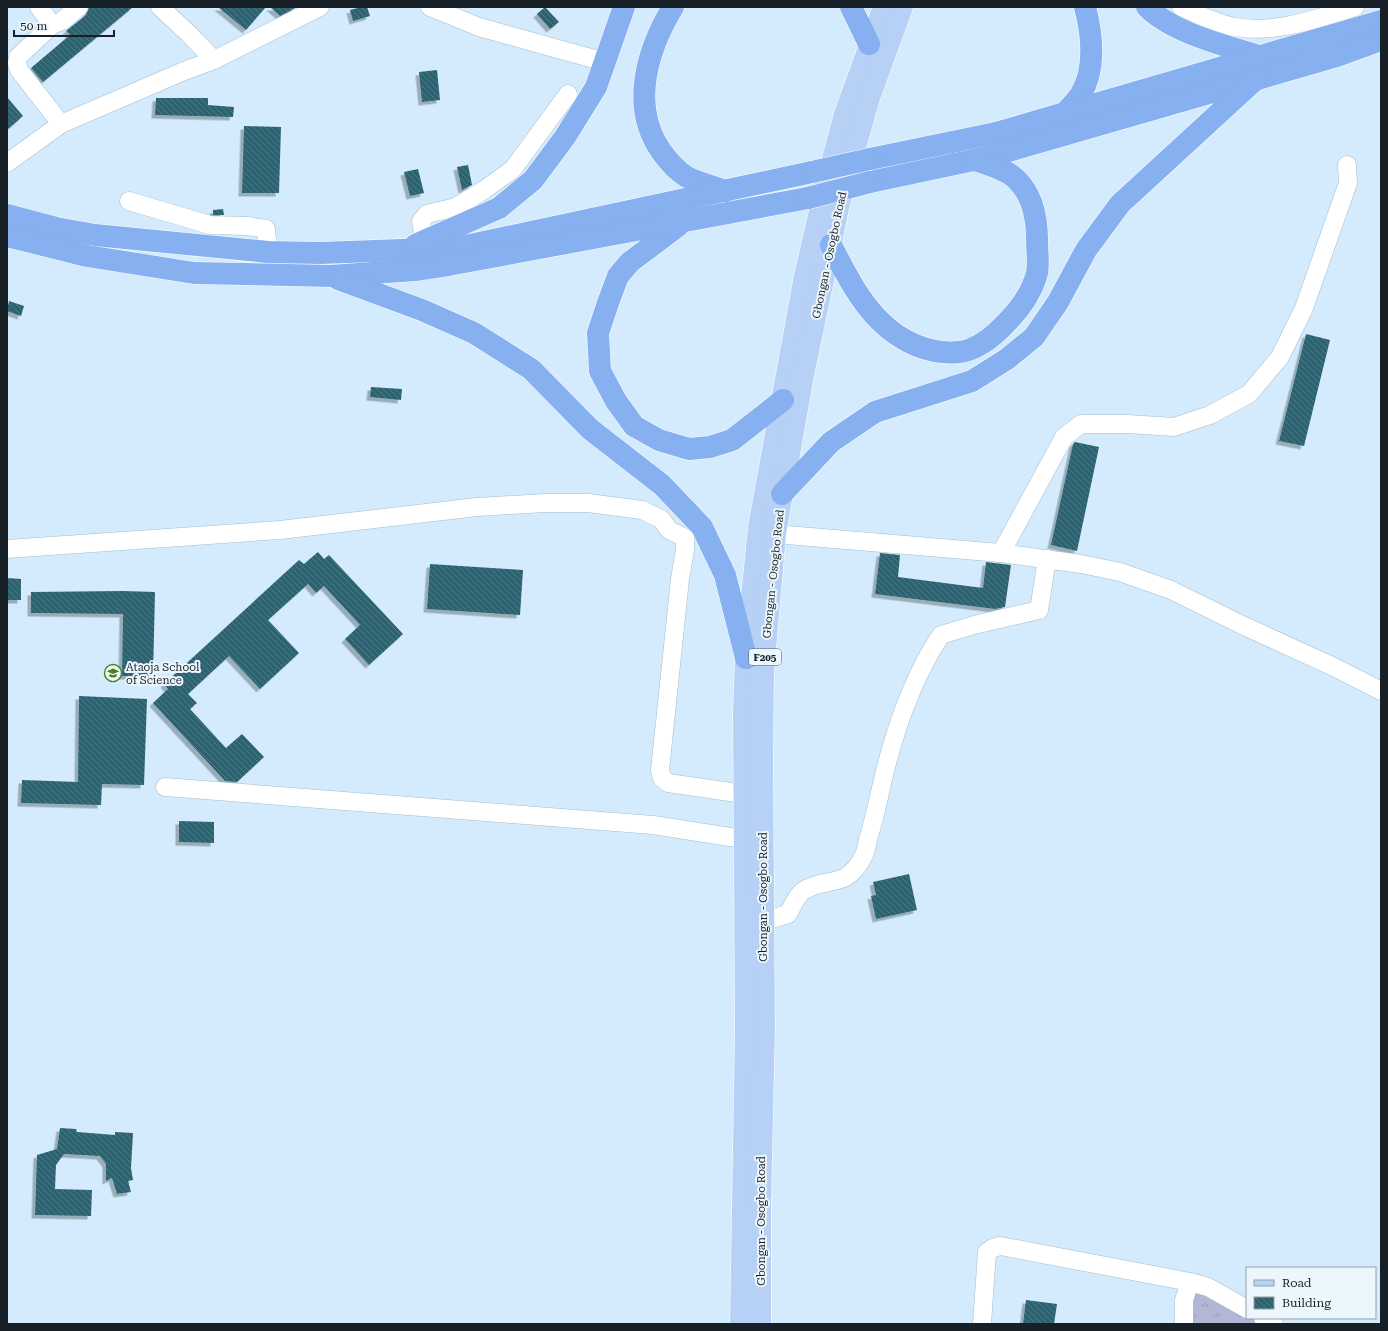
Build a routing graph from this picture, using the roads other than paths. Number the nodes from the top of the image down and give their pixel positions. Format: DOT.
graph roads {
  1 [pos="39,7"];
  2 [pos="79,7"];
  3 [pos="160,7"];
  4 [pos="320,7"];
  5 [pos="430,7"];
  6 [pos="624,7"];
  7 [pos="673,7"];
  8 [pos="851,7"];
  9 [pos="884,7"];
  10 [pos="902,7"];
  11 [pos="1085,7"];
  12 [pos="1147,7"];
  13 [pos="1181,7"];
  14 [pos="1354,7"];
  15 [pos="1381,20"];
  16 [pos="52,25"];
  17 [pos="1381,40"];
  18 [pos="869,44"];
  19 [pos="1259,56"];
  20 [pos="214,60"];
  21 [pos="605,62"];
  22 [pos="13,67"];
  23 [pos="1255,80"];
  24 [pos="568,94"];
  25 [pos="1065,113"];
  26 [pos="61,124"];
  27 [pos="975,160"];
  28 [pos="7,163"];
  29 [pos="1347,165"];
  30 [pos="725,191"];
  31 [pos="128,201"];
  32 [pos="7,215"];
  33 [pos="684,221"];
  34 [pos="7,236"];
  35 [pos="424,242"];
  36 [pos="832,245"];
  37 [pos="403,250"];
  38 [pos="268,252"];
  39 [pos="331,276"];
  40 [pos="783,400"];
  41 [pos="782,494"];
  42 [pos="775,534"];
  43 [pos="7,549"];
  44 [pos="1001,554"];
  45 [pos="1048,559"];
  46 [pos="746,658"];
  47 [pos="1381,691"];
  48 [pos="166,787"];
  49 [pos="744,794"];
  50 [pos="744,839"];
  51 [pos="764,921"];
  52 [pos="1190,1282"];
  53 [pos="1246,1308"];
  54 [pos="1265,1319"];
  55 [pos="742,1324"];
  56 [pos="760,1324"];
  57 [pos="982,1324"];
  58 [pos="1184,1324"];
  59 [pos="1274,1324"];
  1 -- 16 [label="street"];
  2 -- 16 [label="street"];
  3 -- 20 [label="street"];
  4 -- 20 [label="street"];
  5 -- 21 [label="street"];
  6 -- 21 [label="highway"];
  7 -- 30 [label="highway"];
  8 -- 18 [label="highway"];
  9 -- 18 [label="main road, Gbongan - Osogbo Road / F205"];
  10 -- 36 [label="main road, Gbongan - Osogbo Road / F205"];
  11 -- 25 [label="highway"];
  12 -- 19 [label="highway"];
  13 -- 14 [label="street"];
  15 -- 19 [label="highway"];
  16 -- 22 [label="street"];
  17 -- 23 [label="highway"];
  18 -- 40 [label="main road, Gbongan - Osogbo Road / F205"];
  19 -- 25 [label="highway"];
  20 -- 26 [label="street"];
  21 -- 35 [label="highway"];
  22 -- 26 [label="street"];
  23 -- 27 [label="highway"];
  23 -- 41 [label="highway"];
  24 -- 35 [label="street"];
  25 -- 30 [label="highway, bridge"];
  26 -- 28 [label="street"];
  27 -- 33 [label="highway, bridge"];
  27 -- 36 [label="highway"];
  29 -- 44 [label="street"];
  30 -- 37 [label="highway"];
  31 -- 38 [label="street"];
  32 -- 38 [label="highway"];
  33 -- 39 [label="highway"];
  33 -- 40 [label="highway"];
  34 -- 39 [label="highway"];
  35 -- 37 [label="highway"];
  36 -- 41 [label="main road, Gbongan - Osogbo Road / F205"];
  37 -- 38 [label="highway"];
  39 -- 46 [label="highway"];
  40 -- 46 [label="main road, Gbongan - Osogbo Road / F205"];
  41 -- 42 [label="main road, Gbongan - Osogbo Road / F205"];
  42 -- 44 [label="street"];
  42 -- 51 [label="main road, Gbongan - Osogbo Road / F205"];
  43 -- 49 [label="street"];
  44 -- 45 [label="street"];
  45 -- 47 [label="street"];
  45 -- 51 [label="street"];
  46 -- 49 [label="main road, Gbongan - Osogbo Road / F205"];
  48 -- 50 [label="street"];
  49 -- 50 [label="main road, Gbongan - Osogbo Road / F205"];
  50 -- 55 [label="main road, Gbongan - Osogbo Road / F205"];
  51 -- 56 [label="main road, Gbongan - Osogbo Road / F205"];
  52 -- 53 [label="street"];
  52 -- 57 [label="street"];
  52 -- 58 [label="street"];
  54 -- 59 [label="street"];
}
